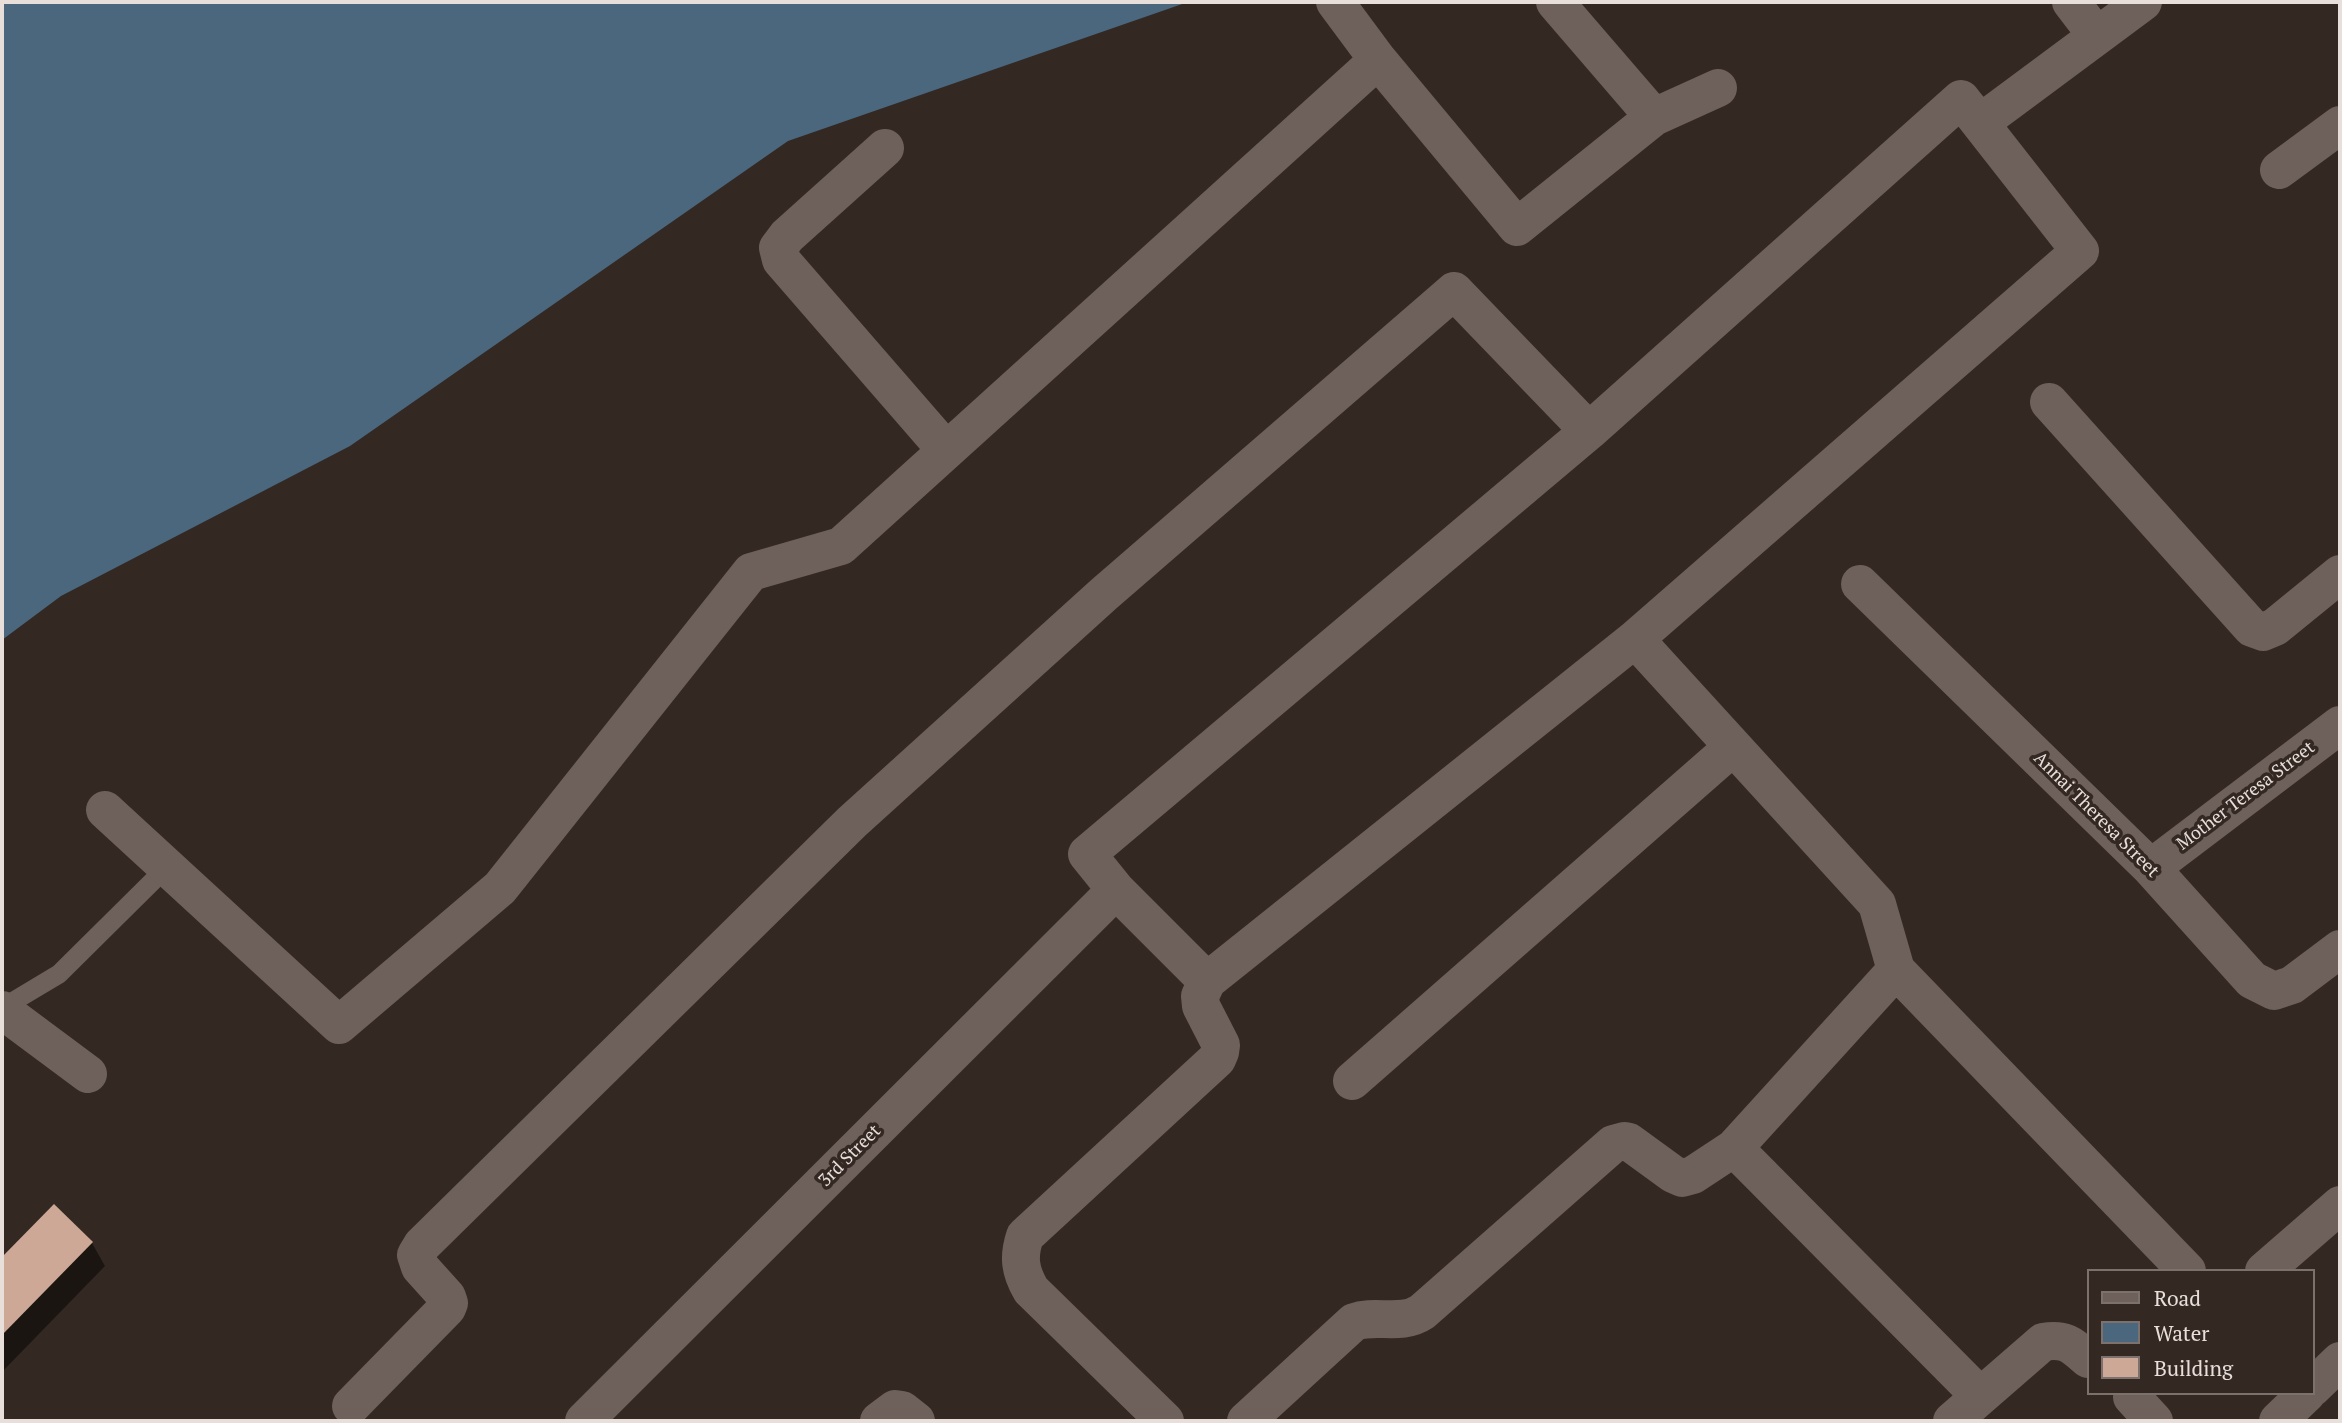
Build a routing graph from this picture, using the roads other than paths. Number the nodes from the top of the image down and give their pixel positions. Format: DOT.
graph roads {
  1 [pos="1335,2"];
  2 [pos="1555,2"];
  3 [pos="2071,2"];
  4 [pos="2143,2"];
  5 [pos="2097,36"];
  6 [pos="1378,60"];
  7 [pos="1718,88"];
  8 [pos="1654,117"];
  9 [pos="1980,123"];
  10 [pos="2340,125"];
  11 [pos="885,148"];
  12 [pos="2279,170"];
  13 [pos="2049,402"];
  14 [pos="1589,431"];
  15 [pos="946,450"];
  16 [pos="2340,574"];
  17 [pos="1860,583"];
  18 [pos="1635,639"];
  19 [pos="2340,725"];
  20 [pos="1733,747"];
  21 [pos="105,810"];
  22 [pos="167,867"];
  23 [pos="2151,868"];
  24 [pos="1116,890"];
  25 [pos="2340,949"];
  26 [pos="1896,971"];
  27 [pos="1208,981"];
  28 [pos="2,1009"];
  29 [pos="88,1074"];
  30 [pos="1352,1081"];
  31 [pos="1734,1148"];
  32 [pos="2340,1205"];
  33 [pos="2185,1269"];
  34 [pos="2266,1269"];
  35 [pos="2086,1357"];
  36 [pos="2340,1361"];
  37 [pos="2314,1386"];
  38 [pos="1979,1395"];
  39 [pos="2305,1395"];
  40 [pos="351,1406"];
  41 [pos="584,1421"];
  42 [pos="879,1421"];
  43 [pos="916,1421"];
  44 [pos="1166,1421"];
  45 [pos="1246,1421"];
  46 [pos="1952,1421"];
  47 [pos="2278,1421"];
  1 -- 6 [label="street"];
  2 -- 8 [label="street"];
  3 -- 5 [label="street"];
  4 -- 5 [label="street"];
  5 -- 9 [label="street"];
  6 -- 8 [label="street"];
  6 -- 15 [label="street"];
  7 -- 8 [label="street"];
  9 -- 14 [label="street"];
  9 -- 18 [label="street"];
  10 -- 12 [label="street"];
  11 -- 15 [label="street"];
  13 -- 16 [label="street"];
  14 -- 24 [label="street"];
  14 -- 40 [label="street"];
  15 -- 22 [label="street"];
  17 -- 23 [label="street, Annai Theresa Street"];
  18 -- 20 [label="street"];
  18 -- 27 [label="street"];
  19 -- 23 [label="street, Mother Teresa Street"];
  20 -- 26 [label="street"];
  20 -- 30 [label="street"];
  21 -- 22 [label="street"];
  22 -- 28 [label="lane"];
  23 -- 25 [label="street, Annai Theresa Street"];
  24 -- 27 [label="street"];
  24 -- 41 [label="street, 3rd Street"];
  26 -- 31 [label="street"];
  26 -- 33 [label="street"];
  27 -- 44 [label="street"];
  28 -- 29 [label="street"];
  31 -- 38 [label="street"];
  31 -- 45 [label="street"];
  32 -- 34 [label="street"];
  35 -- 38 [label="street"];
  36 -- 37 [label="street"];
  38 -- 46 [label="street"];
  39 -- 47 [label="street"];
  42 -- 43 [label="street"];
}
